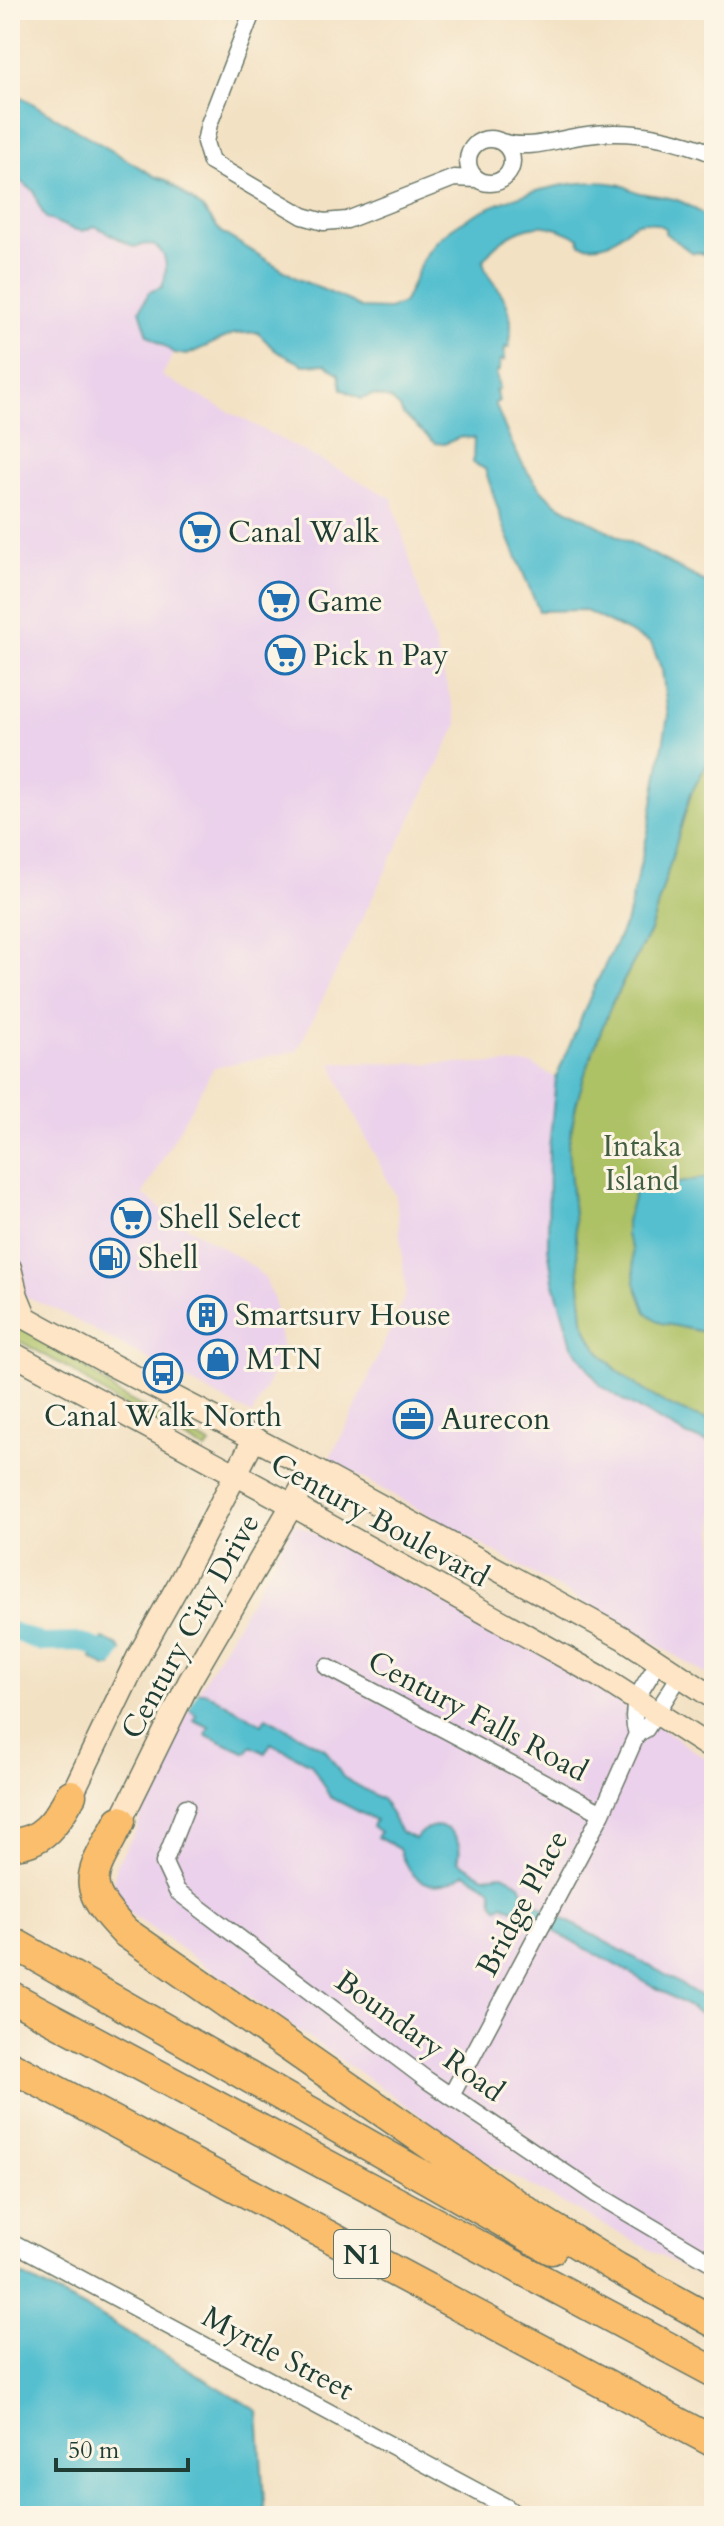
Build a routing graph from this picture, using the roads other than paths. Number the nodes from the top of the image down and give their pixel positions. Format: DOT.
graph roads {
  1 [pos="253,10"];
  2 [pos="502,142"];
  3 [pos="546,142"];
  4 [pos="714,154"];
  5 [pos="469,156"];
  6 [pos="512,165"];
  7 [pos="454,178"];
  8 [pos="477,179"];
  9 [pos="10,1268"];
  10 [pos="18,1314"];
  11 [pos="10,1352"];
  12 [pos="254,1439"];
  13 [pos="313,1469"];
  14 [pos="235,1475"];
  15 [pos="292,1505"];
  16 [pos="660,1661"];
  17 [pos="327,1667"];
  18 [pos="681,1674"];
  19 [pos="635,1698"];
  20 [pos="714,1698"];
  21 [pos="656,1712"];
  22 [pos="637,1734"];
  23 [pos="714,1750"];
  24 [pos="73,1792"];
  25 [pos="186,1807"];
  26 [pos="602,1813"];
  27 [pos="122,1818"];
  28 [pos="10,1844"];
  29 [pos="10,1941"];
  30 [pos="10,1996"];
  31 [pos="10,2066"];
  32 [pos="451,2096"];
  33 [pos="10,2241"];
  34 [pos="714,2264"];
  35 [pos="714,2322"];
  36 [pos="714,2336"];
  37 [pos="714,2372"];
  38 [pos="714,2442"];
  39 [pos="518,2516"];
  1 -- 7 [label="street"];
  2 -- 3 [label="street"];
  2 -- 5 [label="street"];
  2 -- 6 [label="street"];
  3 -- 4 [label="street"];
  3 -- 6 [label="street"];
  5 -- 7 [label="street"];
  5 -- 8 [label="street"];
  6 -- 8 [label="street"];
  7 -- 8 [label="street"];
  9 -- 10 [label="main road"];
  10 -- 12 [label="main road, Century Boulevard"];
  11 -- 14 [label="main road, Century Boulevard"];
  12 -- 13 [label="main road, Century Boulevard"];
  12 -- 14 [label="main road, Century City Drive"];
  13 -- 15 [label="main road, Century City Drive"];
  13 -- 16 [label="main road, Century Boulevard"];
  14 -- 15 [label="main road, Century Boulevard"];
  14 -- 24 [label="main road, Century City Drive"];
  15 -- 19 [label="main road, Century Boulevard"];
  15 -- 27 [label="main road, Century City Drive"];
  16 -- 18 [label="main road, Century Boulevard"];
  16 -- 19 [label="street"];
  17 -- 26 [label="street, Century Falls Road"];
  18 -- 20 [label="main road, Century Boulevard"];
  18 -- 21 [label="street, Bridge Place"];
  19 -- 21 [label="main road, Century Boulevard"];
  19 -- 22 [label="street, Bridge Place"];
  21 -- 22 [label="street, Bridge Place"];
  21 -- 23 [label="main road, Century Boulevard"];
  22 -- 26 [label="street, Bridge Place"];
  24 -- 28 [label="highway"];
  25 -- 32 [label="street, Boundary Road"];
  26 -- 32 [label="street, Bridge Place"];
  27 -- 35 [label="highway"];
  29 -- 36 [label="highway"];
  30 -- 37 [label="highway, N1"];
  31 -- 38 [label="highway, N1"];
  32 -- 34 [label="street, Boundary Road"];
  33 -- 39 [label="street, Myrtle Street"];
}
